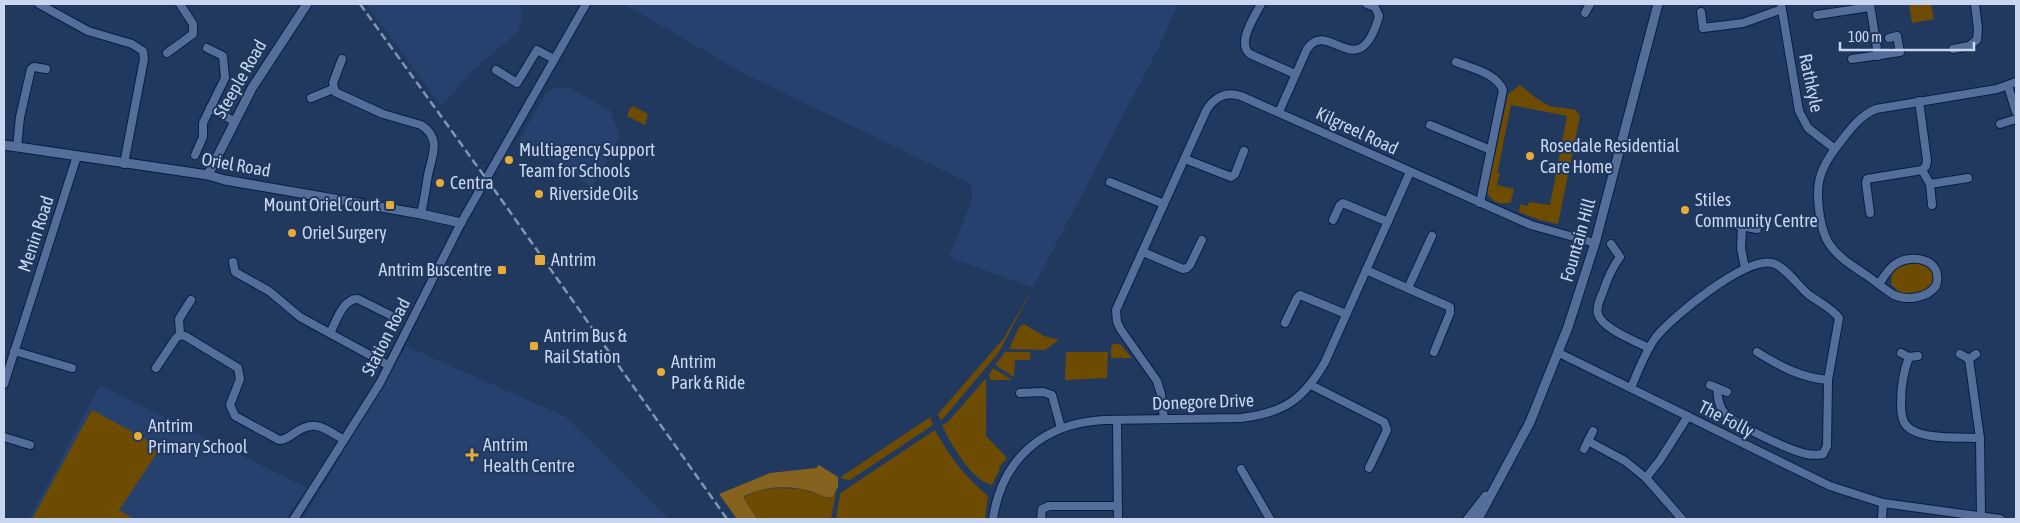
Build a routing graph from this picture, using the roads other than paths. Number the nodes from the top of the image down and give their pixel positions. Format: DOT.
graph roads {
  1 [pos="39,4"];
  2 [pos="180,4"];
  3 [pos="307,4"];
  4 [pos="586,4"];
  5 [pos="1260,4"];
  6 [pos="1367,4"];
  7 [pos="1590,4"];
  8 [pos="1658,4"];
  9 [pos="1974,4"];
  10 [pos="1870,5"];
  11 [pos="1782,6"];
  12 [pos="1584,12"];
  13 [pos="1701,12"];
  14 [pos="1817,15"];
  15 [pos="1889,38"];
  16 [pos="207,48"];
  17 [pos="1953,49"];
  18 [pos="167,53"];
  19 [pos="1878,56"];
  20 [pos="342,59"];
  21 [pos="554,59"];
  22 [pos="1852,59"];
  23 [pos="1456,62"];
  24 [pos="46,69"];
  25 [pos="496,70"];
  26 [pos="1295,74"];
  27 [pos="2016,82"];
  28 [pos="2008,86"];
  29 [pos="333,89"];
  30 [pos="311,98"];
  31 [pos="1918,101"];
  32 [pos="210,108"];
  33 [pos="1279,112"];
  34 [pos="2016,112"];
  35 [pos="2016,118"];
  36 [pos="234,121"];
  37 [pos="2000,124"];
  38 [pos="1430,125"];
  39 [pos="4,145"];
  40 [pos="17,147"];
  41 [pos="1835,149"];
  42 [pos="1491,150"];
  43 [pos="1244,151"];
  44 [pos="195,155"];
  45 [pos="77,156"];
  46 [pos="1185,159"];
  47 [pos="124,164"];
  48 [pos="1922,170"];
  49 [pos="1410,172"];
  50 [pos="208,175"];
  51 [pos="1968,178"];
  52 [pos="1110,182"];
  53 [pos="1930,184"];
  54 [pos="1480,203"];
  55 [pos="1164,204"];
  56 [pos="1932,205"];
  57 [pos="1870,212"];
  58 [pos="421,214"];
  59 [pos="1333,220"];
  60 [pos="1388,222"];
  61 [pos="461,223"];
  62 [pos="1757,229"];
  63 [pos="1432,236"];
  64 [pos="1202,240"];
  65 [pos="1595,243"];
  66 [pos="1611,244"];
  67 [pos="1143,252"];
  68 [pos="233,262"];
  69 [pos="1745,268"];
  70 [pos="1366,270"];
  71 [pos="1879,284"];
  72 [pos="1408,288"];
  73 [pos="191,300"];
  74 [pos="1346,314"];
  75 [pos="396,318"];
  76 [pos="1285,323"];
  77 [pos="330,333"];
  78 [pos="180,335"];
  79 [pos="1649,348"];
  80 [pos="14,351"];
  81 [pos="1434,352"];
  82 [pos="1757,352"];
  83 [pos="1559,353"];
  84 [pos="1901,353"];
  85 [pos="1960,354"];
  86 [pos="1976,354"];
  87 [pos="1918,356"];
  88 [pos="1909,357"];
  89 [pos="1969,359"];
  90 [pos="388,366"];
  91 [pos="72,368"];
  92 [pos="156,368"];
  93 [pos="1828,380"];
  94 [pos="4,384"];
  95 [pos="1311,385"];
  96 [pos="1631,388"];
  97 [pos="1727,392"];
  98 [pos="1020,393"];
  99 [pos="1688,416"];
  100 [pos="1164,419"];
  101 [pos="1117,420"];
  102 [pos="1062,428"];
  103 [pos="1593,431"];
  104 [pos="4,437"];
  105 [pos="1980,438"];
  106 [pos="344,440"];
  107 [pos="1588,441"];
  108 [pos="30,445"];
  109 [pos="1584,450"];
  110 [pos="1369,468"];
  111 [pos="1241,469"];
  112 [pos="1501,476"];
  113 [pos="1646,478"];
  114 [pos="1883,503"];
  115 [pos="1118,506"];
  116 [pos="1981,516"];
  117 [pos="294,519"];
  118 [pos="993,519"];
  119 [pos="1041,519"];
  120 [pos="1118,519"];
  121 [pos="1270,519"];
  122 [pos="1468,519"];
  123 [pos="1478,519"];
  124 [pos="1682,519"];
  125 [pos="1882,519"];
  126 [pos="2000,519"];
  1 -- 47 [label="street"];
  2 -- 18 [label="street"];
  3 -- 36 [label="street, Steeple Road"];
  4 -- 21 [label="street"];
  5 -- 26 [label="street"];
  6 -- 26 [label="street"];
  7 -- 12 [label="street"];
  8 -- 65 [label="street, Fountain Hill"];
  9 -- 17 [label="street"];
  10 -- 14 [label="street"];
  10 -- 19 [label="street"];
  11 -- 13 [label="street"];
  11 -- 41 [label="street, Rathkyle"];
  15 -- 19 [label="street"];
  16 -- 32 [label="street"];
  19 -- 22 [label="street"];
  20 -- 29 [label="street"];
  21 -- 25 [label="street"];
  21 -- 61 [label="street, Station Road"];
  23 -- 42 [label="street"];
  24 -- 40 [label="street"];
  26 -- 33 [label="street"];
  27 -- 28 [label="street"];
  28 -- 31 [label="street"];
  28 -- 34 [label="street"];
  29 -- 30 [label="street"];
  29 -- 58 [label="street"];
  31 -- 41 [label="street"];
  31 -- 48 [label="street"];
  32 -- 36 [label="street"];
  32 -- 44 [label="street"];
  33 -- 46 [label="street, Kilgreel Road"];
  33 -- 49 [label="street, Kilgreel Road"];
  35 -- 37 [label="street"];
  36 -- 50 [label="street, Steeple Road"];
  38 -- 42 [label="street"];
  39 -- 40 [label="street, Oriel Road"];
  40 -- 45 [label="street, Oriel Road"];
  41 -- 71 [label="street"];
  42 -- 54 [label="street"];
  43 -- 46 [label="street"];
  45 -- 47 [label="street, Oriel Road"];
  45 -- 80 [label="street, Menin Road"];
  46 -- 55 [label="street, Kilgreel Road"];
  47 -- 50 [label="street, Oriel Road"];
  48 -- 53 [label="street"];
  48 -- 57 [label="street"];
  49 -- 54 [label="street, Kilgreel Road"];
  49 -- 60 [label="street, Donegore Drive"];
  50 -- 58 [label="street, Oriel Road"];
  51 -- 53 [label="street"];
  52 -- 55 [label="street"];
  53 -- 56 [label="street"];
  54 -- 65 [label="street, Kilgreel Road"];
  55 -- 67 [label="street, Kilgreel Road"];
  58 -- 61 [label="street, Oriel Road"];
  59 -- 60 [label="street"];
  60 -- 70 [label="street, Donegore Drive"];
  61 -- 90 [label="street, Station Road"];
  62 -- 69 [label="street"];
  63 -- 72 [label="street"];
  64 -- 67 [label="street"];
  65 -- 83 [label="street, Fountain Hill"];
  66 -- 79 [label="street"];
  67 -- 100 [label="street, Kilgreel Road"];
  68 -- 77 [label="street"];
  69 -- 79 [label="street"];
  69 -- 93 [label="street"];
  70 -- 72 [label="street"];
  70 -- 74 [label="street, Donegore Drive"];
  71 -- 71 [label="street"];
  72 -- 81 [label="street"];
  73 -- 78 [label="street"];
  74 -- 76 [label="street"];
  74 -- 95 [label="street, Donegore Drive"];
  75 -- 77 [label="street"];
  77 -- 90 [label="street"];
  78 -- 92 [label="street"];
  78 -- 106 [label="street"];
  79 -- 96 [label="street"];
  80 -- 91 [label="street"];
  80 -- 94 [label="street, Menin Road"];
  82 -- 93 [label="street"];
  83 -- 96 [label="street, The Folly"];
  83 -- 112 [label="street, Fountain Hill"];
  84 -- 88 [label="street"];
  85 -- 89 [label="street"];
  86 -- 89 [label="street"];
  87 -- 88 [label="street"];
  88 -- 105 [label="street"];
  89 -- 105 [label="street"];
  90 -- 106 [label="street, Station Road"];
  93 -- 97 [label="street"];
  95 -- 100 [label="street, Donegore Drive"];
  95 -- 110 [label="street"];
  96 -- 99 [label="street, The Folly"];
  98 -- 102 [label="street"];
  99 -- 113 [label="street"];
  99 -- 114 [label="street, The Folly"];
  100 -- 101 [label="street, Donegore Drive"];
  101 -- 102 [label="street, Donegore Drive"];
  101 -- 115 [label="street"];
  102 -- 118 [label="street, Donegore Drive"];
  103 -- 107 [label="street"];
  104 -- 108 [label="street"];
  105 -- 116 [label="street"];
  106 -- 117 [label="street, Station Road"];
  107 -- 109 [label="street"];
  107 -- 113 [label="street"];
  111 -- 121 [label="street"];
  112 -- 122 [label="street, Fountain Hill"];
  112 -- 123 [label="street, Fountain Hill"];
  113 -- 124 [label="street"];
  114 -- 116 [label="street, The Folly"];
  114 -- 125 [label="street"];
  115 -- 119 [label="street"];
  115 -- 120 [label="street"];
  116 -- 126 [label="street, The Folly"];
}
